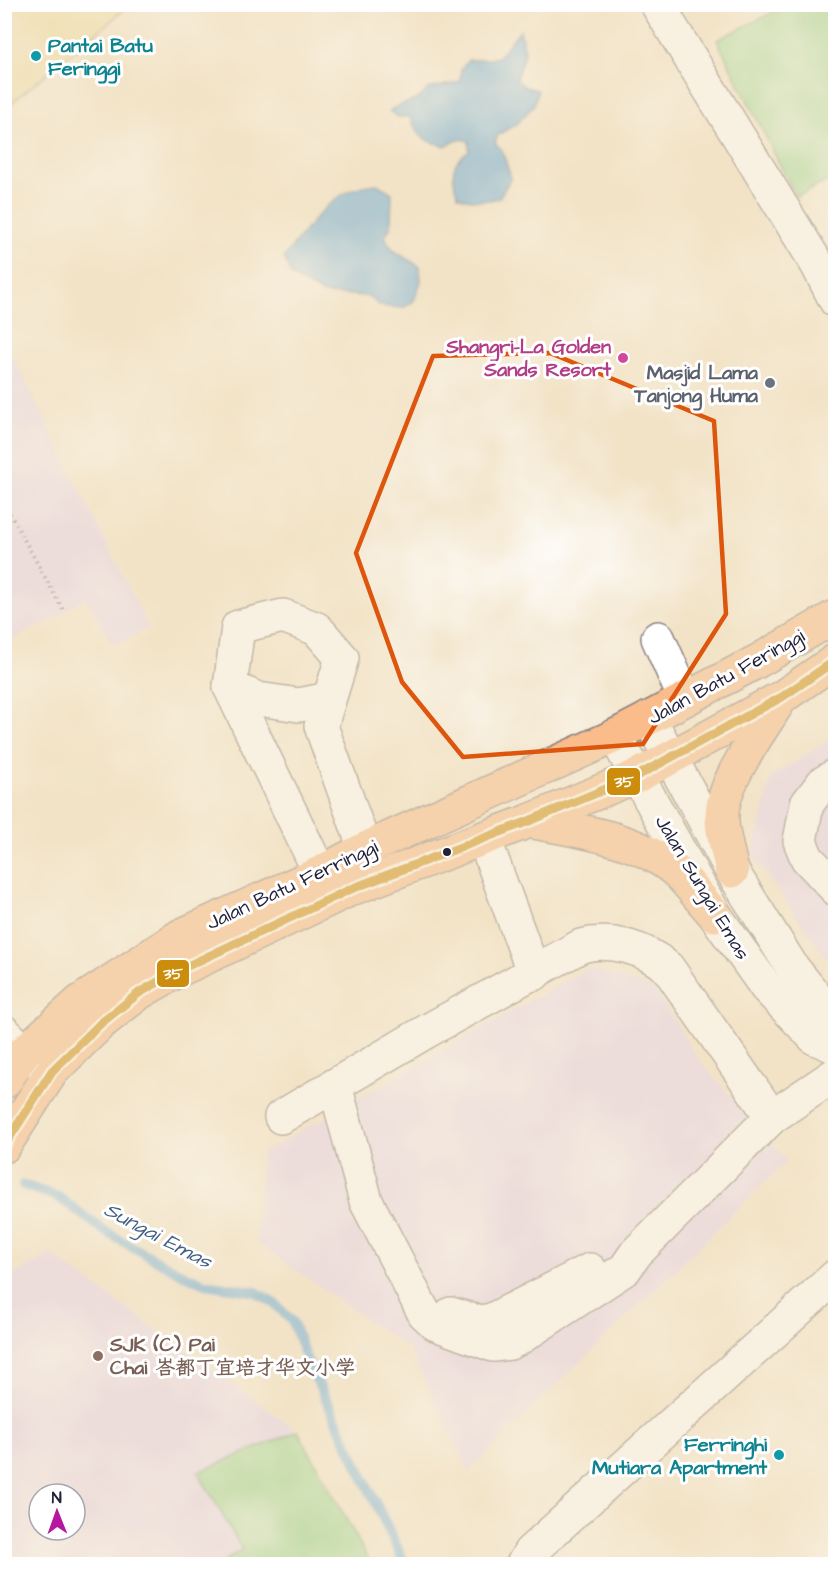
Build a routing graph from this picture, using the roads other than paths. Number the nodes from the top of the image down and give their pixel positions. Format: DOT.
graph roads {
  1 [pos="657,4"];
  2 [pos="836,301"];
  3 [pos="836,616"];
  4 [pos="658,638"];
  5 [pos="836,660"];
  6 [pos="230,687"];
  7 [pos="782,697"];
  8 [pos="329,699"];
  9 [pos="685,699"];
  10 [pos="649,718"];
  11 [pos="615,736"];
  12 [pos="670,759"];
  13 [pos="836,775"];
  14 [pos="637,776"];
  15 [pos="529,821"];
  16 [pos="484,838"];
  17 [pos="365,849"];
  18 [pos="732,871"];
  19 [pos="320,873"];
  20 [pos="351,889"];
  21 [pos="836,889"];
  22 [pos="715,915"];
  23 [pos="534,974"];
  24 [pos="836,1022"];
  25 [pos="14,1042"];
  26 [pos="836,1047"];
  27 [pos="52,1071"];
  28 [pos="836,1074"];
  29 [pos="4,1082"];
  30 [pos="335,1085"];
  31 [pos="281,1117"];
  32 [pos="772,1118"];
  33 [pos="4,1146"];
  34 [pos="836,1276"];
  35 [pos="524,1564"];
  1 -- 2 [label="street"];
  3 -- 9 [label="main road, Jalan Batu Feringgi"];
  4 -- 9 [label="street"];
  5 -- 7 [label="main road, Jalan Batu Feringgi"];
  6 -- 8 [label="street"];
  6 -- 8 [label="street"];
  6 -- 19 [label="street"];
  7 -- 12 [label="main road, Jalan Batu Feringgi"];
  7 -- 18 [label="main road"];
  8 -- 17 [label="street"];
  9 -- 10 [label="main road, Jalan Batu Feringgi"];
  10 -- 11 [label="main road, Jalan Batu Feringgi"];
  10 -- 12 [label="street, Jalan Sungai Emas"];
  11 -- 14 [label="street, Jalan Sungai Emas"];
  11 -- 17 [label="main road, Jalan Batu Ferringgi"];
  12 -- 14 [label="main road, Jalan Batu Feringgi"];
  12 -- 18 [label="street, Jalan Sungai Emas"];
  13 -- 21 [label="street"];
  14 -- 15 [label="main road, Jalan Batu Ferringgi"];
  14 -- 22 [label="street, Jalan Sungai Emas"];
  15 -- 16 [label="main road, Jalan Batu Ferringgi"];
  15 -- 22 [label="main road"];
  16 -- 20 [label="main road, Jalan Batu Ferringgi"];
  16 -- 23 [label="street"];
  17 -- 19 [label="main road, Jalan Batu Ferringgi"];
  17 -- 20 [label="street"];
  18 -- 24 [label="street, Jalan Sungai Emas"];
  19 -- 20 [label="street"];
  19 -- 25 [label="main road, Jalan Batu Ferringgi"];
  20 -- 27 [label="main road, Jalan Batu Ferringgi"];
  22 -- 26 [label="street, Jalan Sungai Emas"];
  23 -- 30 [label="street"];
  23 -- 32 [label="street"];
  25 -- 27 [label="street"];
  25 -- 29 [label="main road, Jalan Batu Ferringgi"];
  27 -- 33 [label="main road, Jalan Batu Ferringgi"];
  28 -- 32 [label="street"];
  30 -- 31 [label="street"];
  30 -- 32 [label="street"];
  34 -- 35 [label="street"];
}
